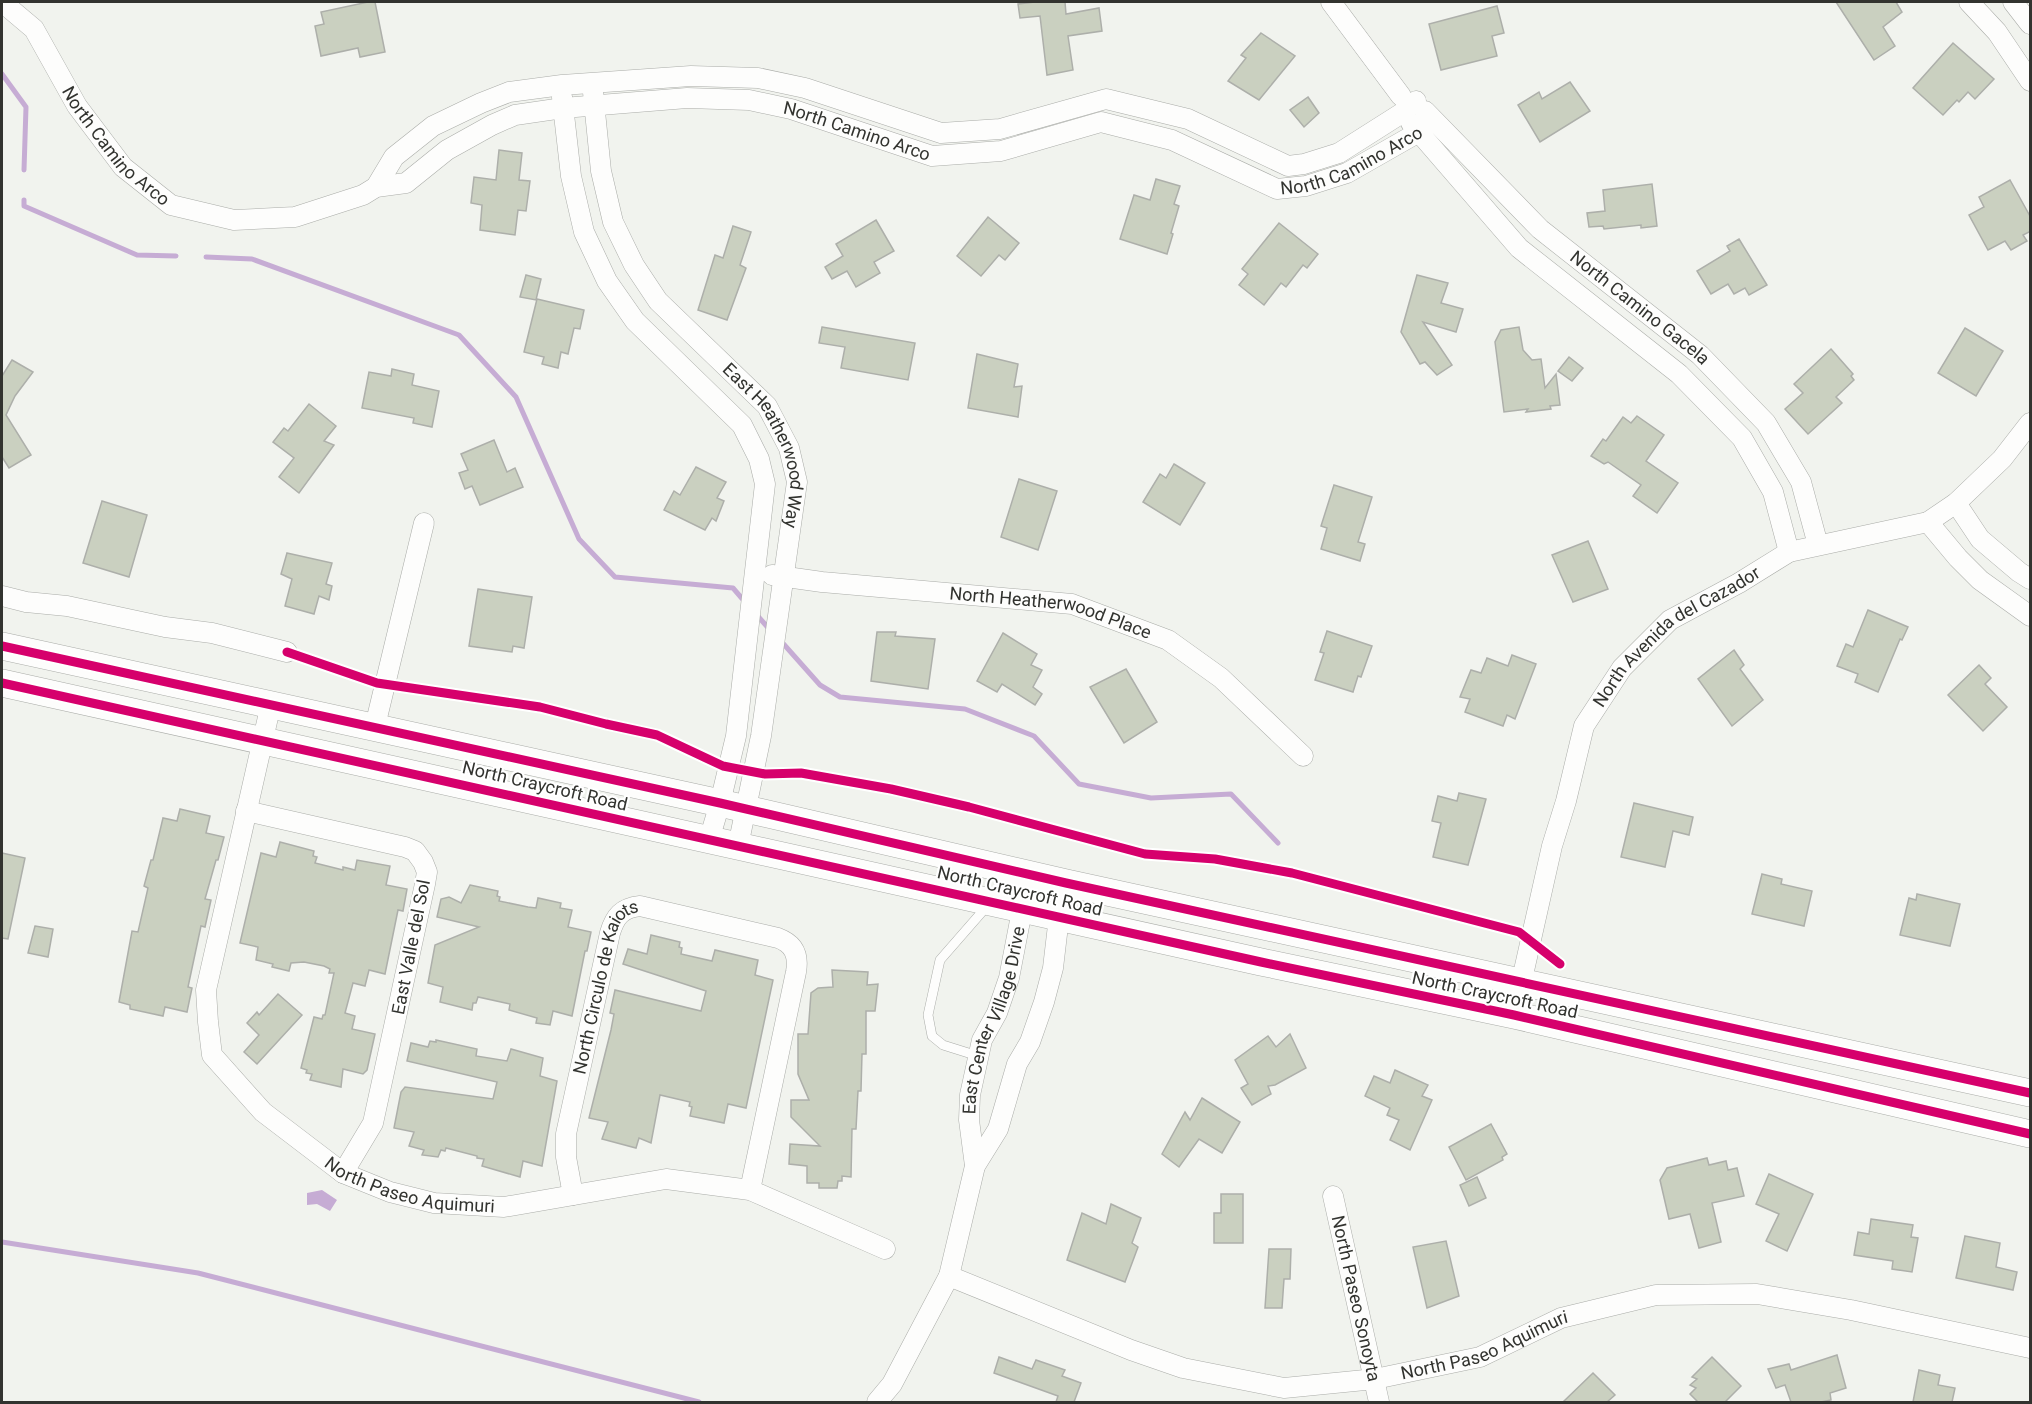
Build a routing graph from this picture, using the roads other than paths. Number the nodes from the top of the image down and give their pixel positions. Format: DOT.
graph roads {
  1 [pos="2,2"];
  2 [pos="1331,2"];
  3 [pos="1969,2"];
  4 [pos="2013,2"];
  5 [pos="2031,24"];
  6 [pos="2031,81"];
  7 [pos="593,84"];
  8 [pos="562,86"];
  9 [pos="1406,104"];
  10 [pos="594,106"];
  11 [pos="563,108"];
  12 [pos="1426,127"];
  13 [pos="376,186"];
  14 [pos="1640,309"];
  15 [pos="1615,324"];
  16 [pos="2031,423"];
  17 [pos="1956,503"];
  18 [pos="1928,522"];
  19 [pos="424,523"];
  20 [pos="1818,545"];
  21 [pos="1789,552"];
  22 [pos="755,574"];
  23 [pos="783,576"];
  24 [pos="2031,579"];
  25 [pos="2,596"];
  26 [pos="2031,616"];
  27 [pos="2,646"];
  28 [pos="286,652"];
  29 [pos="2,683"];
  30 [pos="271,704"];
  31 [pos="375,726"];
  32 [pos="263,740"];
  33 [pos="1303,756"];
  34 [pos="732,806"];
  35 [pos="246,811"];
  36 [pos="709,840"];
  37 [pos="738,846"];
  38 [pos="1029,874"];
  39 [pos="1066,883"];
  40 [pos="991,901"];
  41 [pos="1022,908"];
  42 [pos="1059,917"];
  43 [pos="1522,982"];
  44 [pos="1514,1015"];
  45 [pos="978,1056"];
  46 [pos="2031,1094"];
  47 [pos="2031,1134"];
  48 [pos="975,1166"];
  49 [pos="343,1173"];
  50 [pos="750,1190"];
  51 [pos="573,1195"];
  52 [pos="1334,1196"];
  53 [pos="885,1249"];
  54 [pos="949,1276"];
  55 [pos="2031,1348"];
  56 [pos="1375,1379"];
  57 [pos="878,1402"];
  58 [pos="1379,1402"];
  1 -- 13 [label="street, North Camino Arco"];
  2 -- 9 [label="street, North Camino Gacela"];
  3 -- 6 [label="street"];
  4 -- 5 [label="street"];
  7 -- 8 [label="street, North Camino Arco"];
  7 -- 9 [label="street, North Camino Arco"];
  7 -- 10 [label="street, East Heatherwood Way"];
  8 -- 11 [label="street, East Heatherwood Way"];
  8 -- 13 [label="street, North Camino Arco"];
  9 -- 12 [label="street, North Camino Gacela"];
  10 -- 11 [label="street, North Camino Arco"];
  10 -- 12 [label="street, North Camino Arco"];
  10 -- 23 [label="street, East Heatherwood Way"];
  11 -- 13 [label="street, North Camino Arco"];
  11 -- 22 [label="street, East Heatherwood Way"];
  12 -- 14 [label="street, North Camino Gacela"];
  12 -- 15 [label="street, North Camino Gacela"];
  14 -- 15 [label="street"];
  14 -- 20 [label="street, North Camino Gacela"];
  15 -- 21 [label="street, North Camino Gacela"];
  16 -- 17 [label="street, North Avenida del Cazador"];
  17 -- 18 [label="street, North Avenida del Cazador"];
  17 -- 24 [label="street"];
  18 -- 20 [label="street, North Avenida del Cazador"];
  18 -- 26 [label="street"];
  19 -- 31 [label="street"];
  20 -- 21 [label="street, North Avenida del Cazador"];
  21 -- 43 [label="street, North Avenida del Cazador"];
  22 -- 23 [label="street, North Heatherwood Place"];
  22 -- 34 [label="street, East Heatherwood Way"];
  23 -- 33 [label="street, North Heatherwood Place"];
  23 -- 34 [label="street, East Heatherwood Way"];
  25 -- 28 [label="street"];
  27 -- 30 [label="main road, North Craycroft Road"];
  29 -- 32 [label="main road, North Craycroft Road"];
  30 -- 31 [label="main road, North Craycroft Road"];
  30 -- 32 [label="street, North Paseo Aquimuri"];
  31 -- 34 [label="main road, North Craycroft Road"];
  32 -- 35 [label="street, North Paseo Aquimuri"];
  32 -- 36 [label="main road, North Craycroft Road"];
  34 -- 36 [label="street, East Heatherwood Way"];
  34 -- 37 [label="street, East Heatherwood Way"];
  34 -- 38 [label="main road, North Craycroft Road"];
  35 -- 49 [label="street, North Paseo Aquimuri"];
  35 -- 49 [label="street, East Valle del Sol"];
  36 -- 37 [label="main road, North Craycroft Road"];
  37 -- 40 [label="main road, North Craycroft Road"];
  38 -- 39 [label="main road, North Craycroft Road"];
  38 -- 41 [label="street, East Center Village Drive"];
  39 -- 42 [label="street, East Center Village Drive"];
  39 -- 43 [label="main road, North Craycroft Road"];
  40 -- 41 [label="main road, North Craycroft Road"];
  40 -- 45 [label="lane"];
  41 -- 42 [label="main road, North Craycroft Road"];
  41 -- 45 [label="street, East Center Village Drive"];
  42 -- 44 [label="main road, North Craycroft Road"];
  42 -- 48 [label="street, East Center Village Drive"];
  43 -- 44 [label="street, North Avenida del Cazador"];
  43 -- 46 [label="main road, North Craycroft Road"];
  44 -- 47 [label="main road, North Craycroft Road"];
  45 -- 48 [label="street, East Center Village Drive"];
  48 -- 54 [label="street, East Center Village Drive"];
  49 -- 51 [label="street, North Paseo Aquimuri"];
  50 -- 51 [label="street, North Paseo Aquimuri"];
  50 -- 51 [label="street, North Circulo de Kaiots"];
  50 -- 53 [label="street, North Paseo Aquimuri"];
  52 -- 56 [label="street, North Paseo Sonoyta"];
  54 -- 56 [label="street, North Paseo Aquimuri"];
  54 -- 57 [label="street, East Center Village Drive"];
  55 -- 56 [label="street, North Paseo Aquimuri"];
  56 -- 58 [label="street, North Paseo Sonoyta"];
}
